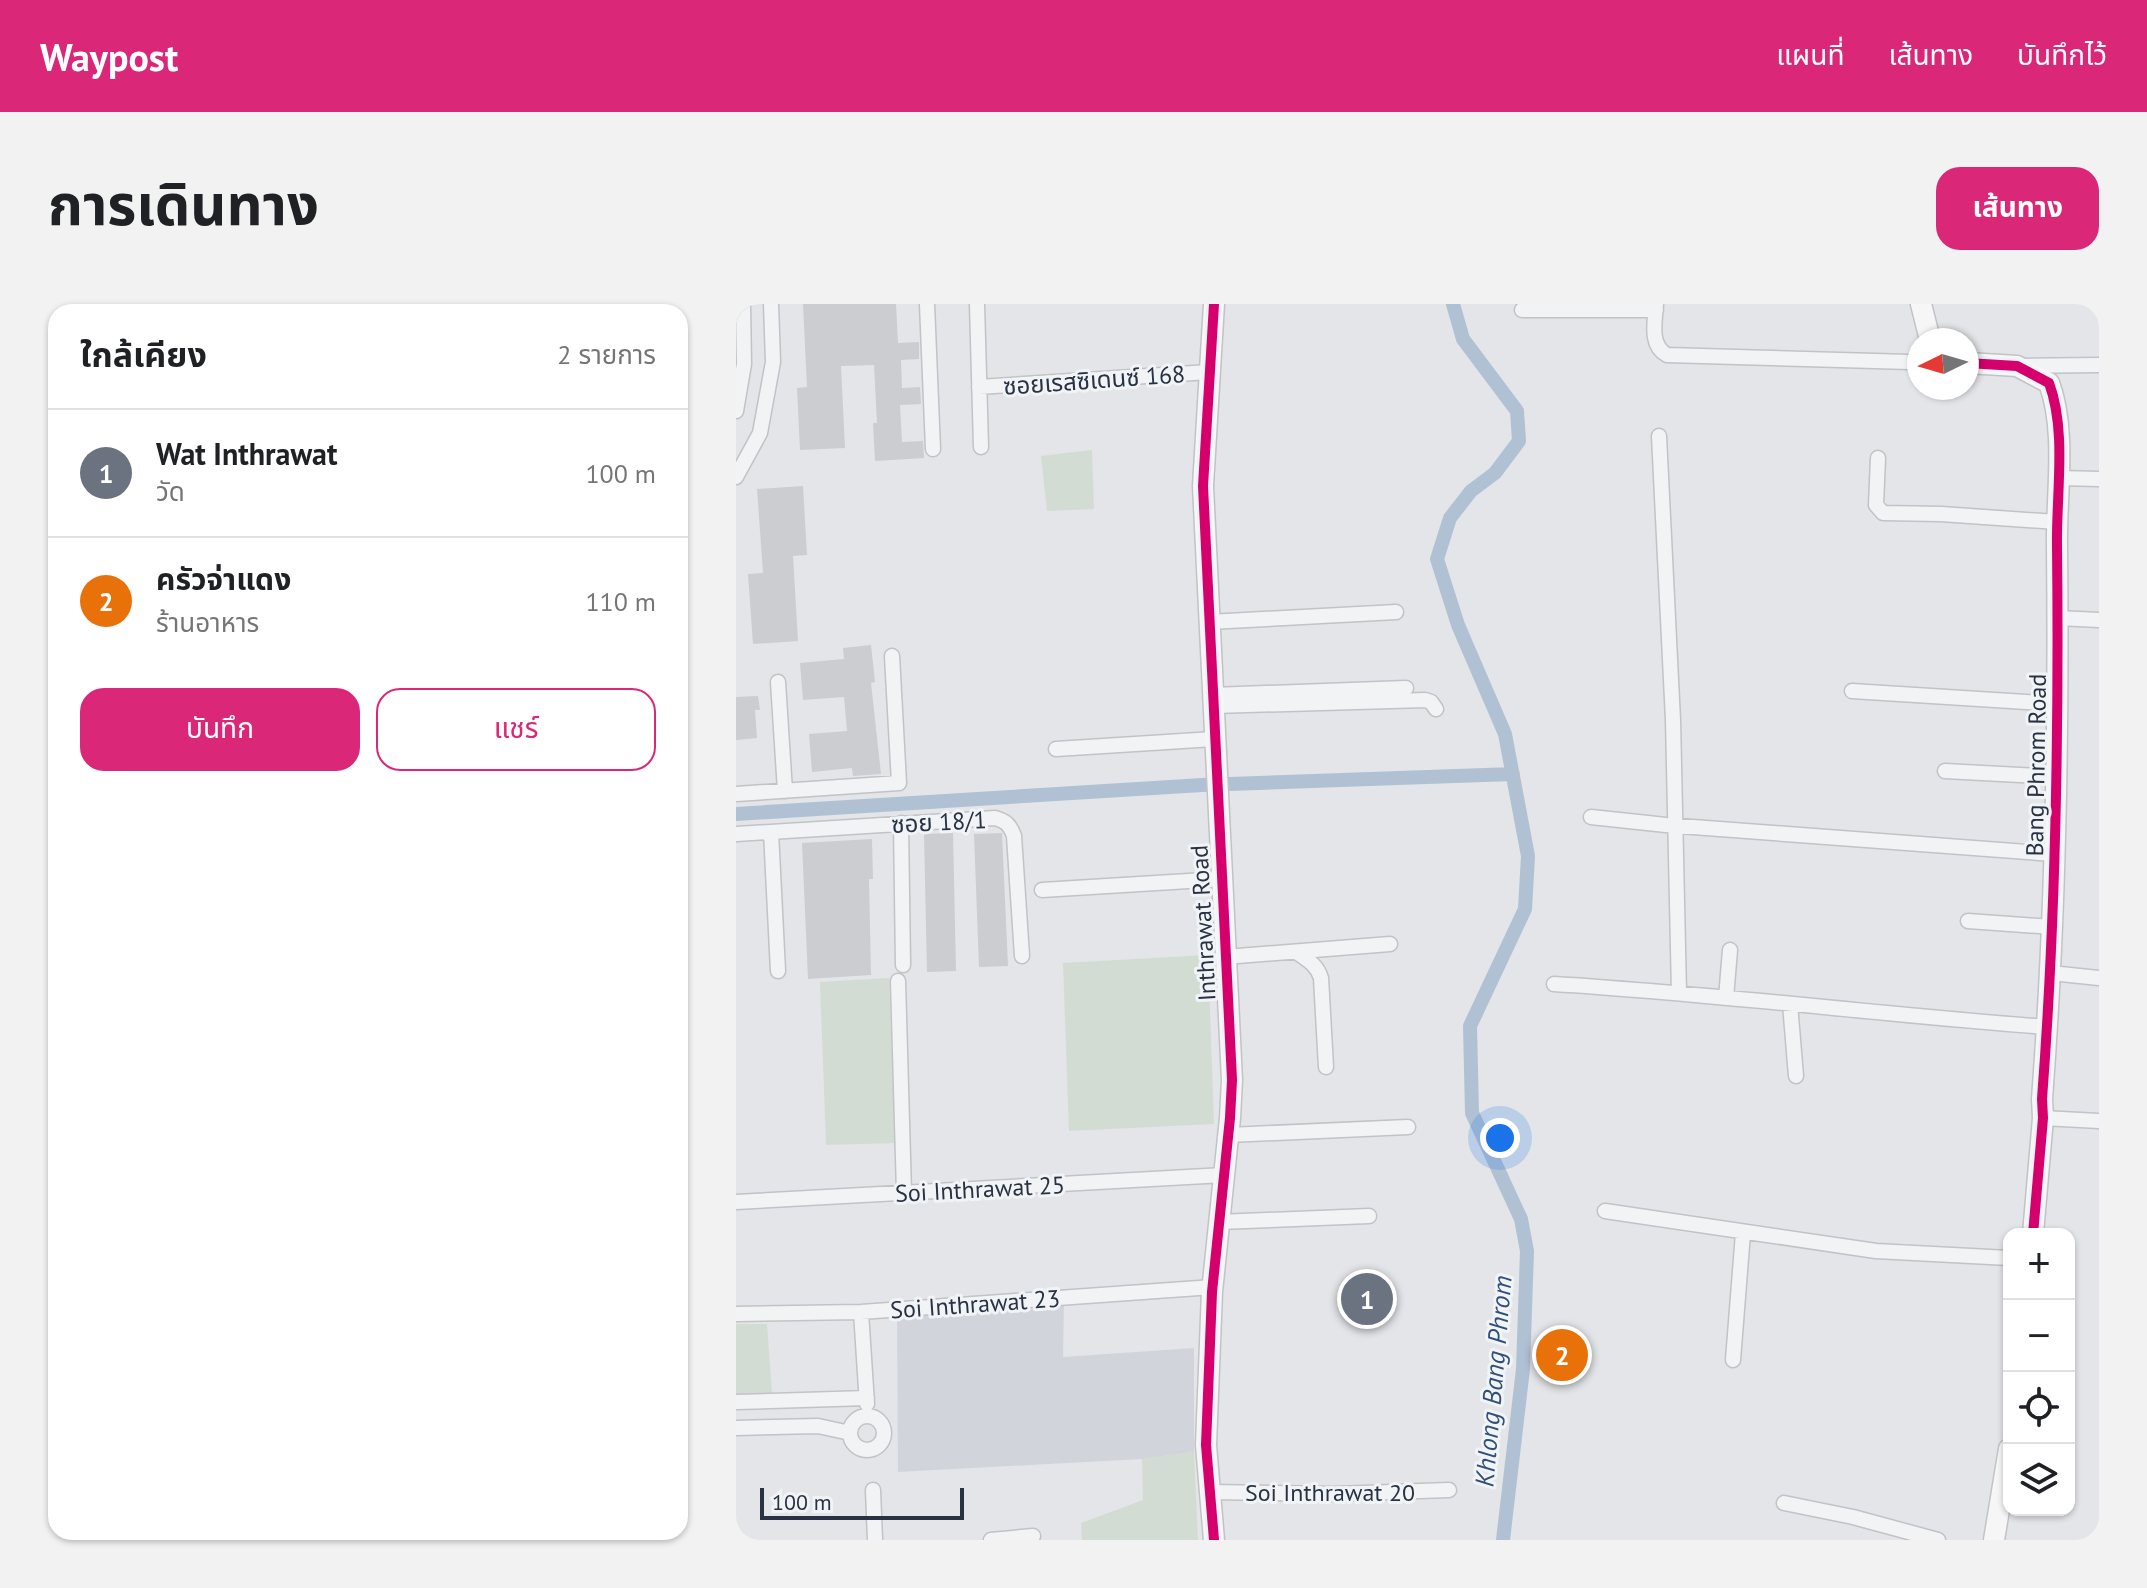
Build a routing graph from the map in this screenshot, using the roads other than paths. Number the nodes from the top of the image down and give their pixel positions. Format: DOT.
graph roads {
  1 [pos="743,304"];
  2 [pos="771,304"];
  3 [pos="927,304"];
  4 [pos="977,304"];
  5 [pos="1214,304"];
  6 [pos="1921,304"];
  7 [pos="1656,307"];
  8 [pos="1522,310"];
  9 [pos="1927,328"];
  10 [pos="1907,362"];
  11 [pos="1979,364"];
  12 [pos="2099,365"];
  13 [pos="2017,366"];
  14 [pos="1209,372"];
  15 [pos="979,387"];
  16 [pos="736,411"];
  17 [pos="1659,436"];
  18 [pos="981,447"];
  19 [pos="933,449"];
  20 [pos="1878,458"];
  21 [pos="736,477"];
  22 [pos="2059,478"];
  23 [pos="2099,479"];
  24 [pos="2057,522"];
  25 [pos="1396,612"];
  26 [pos="2058,618"];
  27 [pos="2099,620"];
  28 [pos="1209,622"];
  29 [pos="892,656"];
  30 [pos="778,682"];
  31 [pos="1406,688"];
  32 [pos="1852,691"];
  33 [pos="1212,700"];
  34 [pos="2059,704"];
  35 [pos="1436,709"];
  36 [pos="1214,739"];
  37 [pos="1056,749"];
  38 [pos="1945,771"];
  39 [pos="2057,777"];
  40 [pos="785,791"];
  41 [pos="736,794"];
  42 [pos="1591,817"];
  43 [pos="901,823"];
  44 [pos="1674,826"];
  45 [pos="771,832"];
  46 [pos="736,834"];
  47 [pos="2054,854"];
  48 [pos="1221,879"];
  49 [pos="1042,890"];
  50 [pos="1968,921"];
  51 [pos="2052,927"];
  52 [pos="1390,944"];
  53 [pos="1730,950"];
  54 [pos="1296,952"];
  55 [pos="1022,956"];
  56 [pos="1225,957"];
  57 [pos="903,965"];
  58 [pos="778,971"];
  59 [pos="2051,973"];
  60 [pos="2099,978"];
  61 [pos="898,981"];
  62 [pos="1554,984"];
  63 [pos="1679,993"];
  64 [pos="1726,998"];
  65 [pos="1790,1004"];
  66 [pos="2047,1027"];
  67 [pos="1326,1067"];
  68 [pos="1796,1076"];
  69 [pos="2043,1118"];
  70 [pos="2099,1121"];
  71 [pos="1408,1127"];
  72 [pos="1228,1135"];
  73 [pos="1224,1175"];
  74 [pos="904,1193"];
  75 [pos="736,1202"];
  76 [pos="1605,1211"];
  77 [pos="1369,1216"];
  78 [pos="1219,1222"];
  79 [pos="2034,1228"];
  80 [pos="1743,1233"];
  81 [pos="2003,1258"];
  82 [pos="1213,1287"];
  83 [pos="861,1312"];
  84 [pos="736,1314"];
  85 [pos="1733,1360"];
  86 [pos="867,1398"];
  87 [pos="736,1402"];
  88 [pos="867,1416"];
  89 [pos="736,1428"];
  90 [pos="850,1433"];
  91 [pos="2003,1485"];
  92 [pos="873,1490"];
  93 [pos="1449,1490"];
  94 [pos="1211,1492"];
  95 [pos="1784,1503"];
  96 [pos="1033,1536"];
  97 [pos="875,1540"];
  98 [pos="991,1540"];
  99 [pos="1214,1540"];
  100 [pos="1938,1540"];
  101 [pos="1994,1540"];
  1 -- 16 [label="street"];
  2 -- 21 [label="street"];
  3 -- 19 [label="street"];
  4 -- 15 [label="street, ซอยเรสซิเดนซ์ 168"];
  5 -- 14 [label="street, Inthrawat Road"];
  6 -- 9 [label="street"];
  7 -- 8 [label="street"];
  7 -- 10 [label="street"];
  11 -- 13 [label="street, Bang Phrom Road"];
  12 -- 13 [label="street"];
  13 -- 22 [label="street, Bang Phrom Road"];
  14 -- 15 [label="street, ซอยเรสซิเดนซ์ 168"];
  14 -- 28 [label="street, Inthrawat Road"];
  15 -- 18 [label="street, ซอยเรสซิเดนซ์ 168"];
  17 -- 44 [label="street"];
  20 -- 24 [label="street"];
  22 -- 23 [label="street"];
  22 -- 24 [label="street, Bang Phrom Road"];
  24 -- 26 [label="street, Bang Phrom Road"];
  25 -- 28 [label="street"];
  26 -- 27 [label="street"];
  26 -- 34 [label="street, Bang Phrom Road"];
  28 -- 33 [label="street, Inthrawat Road"];
  29 -- 40 [label="street"];
  30 -- 40 [label="street"];
  31 -- 33 [label="street"];
  32 -- 34 [label="street"];
  33 -- 35 [label="street"];
  33 -- 36 [label="street, Inthrawat Road"];
  34 -- 39 [label="street, Bang Phrom Road"];
  36 -- 37 [label="street"];
  36 -- 48 [label="street, Inthrawat Road"];
  38 -- 39 [label="street"];
  39 -- 47 [label="street, Bang Phrom Road"];
  40 -- 41 [label="street"];
  42 -- 44 [label="street"];
  43 -- 45 [label="street, ซอย 18/1"];
  43 -- 55 [label="street, ซอย 18/1"];
  43 -- 57 [label="street"];
  44 -- 47 [label="street"];
  44 -- 63 [label="street"];
  45 -- 46 [label="street, ซอย 18/1"];
  45 -- 58 [label="street"];
  47 -- 51 [label="street, Bang Phrom Road"];
  48 -- 49 [label="street"];
  48 -- 56 [label="street, Inthrawat Road"];
  50 -- 51 [label="street"];
  51 -- 59 [label="street, Bang Phrom Road"];
  52 -- 54 [label="street"];
  53 -- 64 [label="street"];
  54 -- 56 [label="street"];
  54 -- 67 [label="street"];
  56 -- 72 [label="street, Inthrawat Road"];
  59 -- 60 [label="street"];
  59 -- 66 [label="street, Bang Phrom Road"];
  61 -- 74 [label="street"];
  62 -- 63 [label="street"];
  63 -- 64 [label="street"];
  64 -- 65 [label="street"];
  65 -- 66 [label="street"];
  65 -- 68 [label="street"];
  66 -- 69 [label="street, Bang Phrom Road"];
  69 -- 70 [label="street"];
  69 -- 79 [label="street, Bang Phrom Road"];
  71 -- 72 [label="street"];
  72 -- 73 [label="street, Inthrawat Road"];
  73 -- 74 [label="street, Soi Inthrawat 25"];
  73 -- 78 [label="street, Inthrawat Road"];
  74 -- 75 [label="street, Soi Inthrawat 25"];
  76 -- 80 [label="street"];
  77 -- 78 [label="street"];
  78 -- 82 [label="street, Inthrawat Road"];
  80 -- 81 [label="street"];
  80 -- 85 [label="street"];
  82 -- 83 [label="street, Soi Inthrawat 23"];
  82 -- 94 [label="street, Inthrawat Road"];
  83 -- 84 [label="street, Soi Inthrawat 23"];
  83 -- 86 [label="street"];
  86 -- 87 [label="street"];
  86 -- 88 [label="street"];
  88 -- 90 [label="street"];
  88 -- 90 [label="street"];
  89 -- 90 [label="street"];
  91 -- 101 [label="street"];
  92 -- 97 [label="street"];
  93 -- 94 [label="street, Soi Inthrawat 20"];
  94 -- 99 [label="street, Inthrawat Road"];
  95 -- 100 [label="street"];
  96 -- 98 [label="street"];
}
